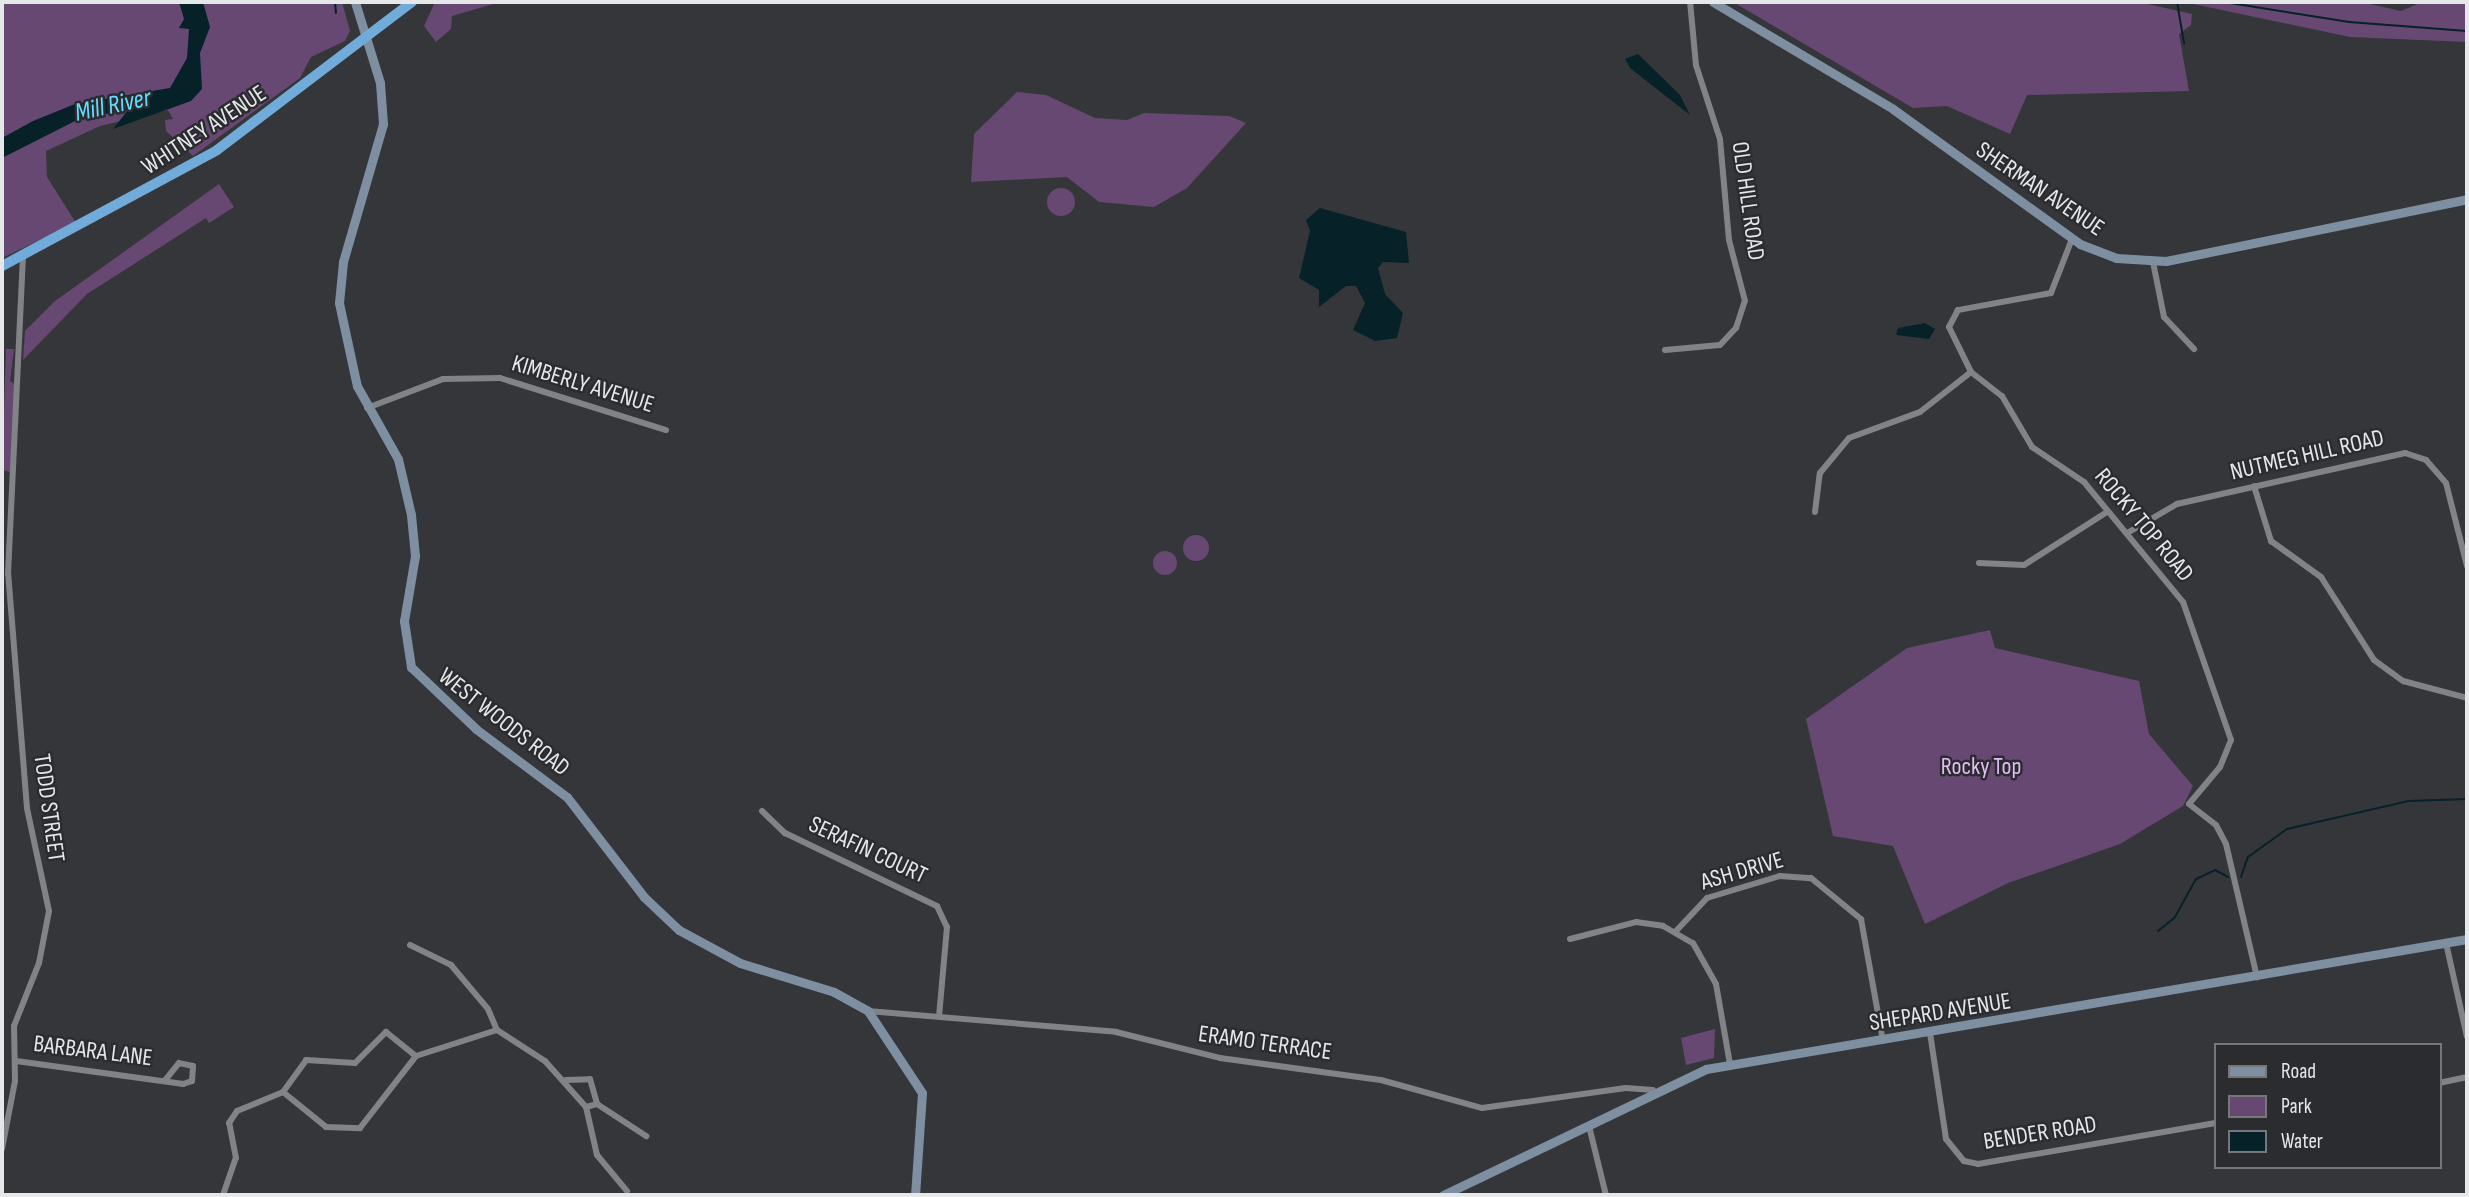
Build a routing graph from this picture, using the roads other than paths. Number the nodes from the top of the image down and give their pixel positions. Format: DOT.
graph roads {
  1 [pos="355,2"];
  2 [pos="412,2"];
  3 [pos="1690,2"];
  4 [pos="1713,2"];
  5 [pos="367,38"];
  6 [pos="2467,199"];
  7 [pos="2072,239"];
  8 [pos="23,256"];
  9 [pos="2153,262"];
  10 [pos="2,266"];
  11 [pos="2193,349"];
  12 [pos="1665,350"];
  13 [pos="1971,372"];
  14 [pos="367,408"];
  15 [pos="666,430"];
  16 [pos="2255,486"];
  17 [pos="1815,512"];
  18 [pos="2107,512"];
  19 [pos="2130,532"];
  20 [pos="1979,563"];
  21 [pos="2467,566"];
  22 [pos="2467,698"];
  23 [pos="762,811"];
  24 [pos="1676,931"];
  25 [pos="1570,939"];
  26 [pos="2467,939"];
  27 [pos="2446,943"];
  28 [pos="410,945"];
  29 [pos="2258,977"];
  30 [pos="868,1011"];
  31 [pos="939,1016"];
  32 [pos="497,1030"];
  33 [pos="1930,1034"];
  34 [pos="2467,1037"];
  35 [pos="1883,1041"];
  36 [pos="416,1056"];
  37 [pos="16,1061"];
  38 [pos="1730,1064"];
  39 [pos="2467,1077"];
  40 [pos="165,1080"];
  41 [pos="566,1080"];
  42 [pos="2441,1083"];
  43 [pos="1653,1090"];
  44 [pos="283,1092"];
  45 [pos="597,1104"];
  46 [pos="586,1107"];
  47 [pos="2214,1123"];
  48 [pos="1589,1126"];
  49 [pos="646,1136"];
  50 [pos="2,1149"];
  51 [pos="627,1191"];
  52 [pos="223,1195"];
  53 [pos="915,1195"];
  54 [pos="1443,1195"];
  55 [pos="1606,1195"];
  1 -- 5 [label="main road, WEST WOODS ROAD"];
  2 -- 5 [label="highway, WHITNEY AVENUE"];
  3 -- 12 [label="street, OLD HILL ROAD"];
  4 -- 7 [label="main road, SHERMAN AVENUE"];
  5 -- 8 [label="highway, WHITNEY AVENUE"];
  5 -- 14 [label="main road, WEST WOODS ROAD"];
  6 -- 9 [label="main road, SHERMAN AVENUE"];
  7 -- 9 [label="main road, SHERMAN AVENUE"];
  7 -- 13 [label="street"];
  8 -- 10 [label="highway, WHITNEY AVENUE"];
  8 -- 37 [label="street, TODD STREET"];
  9 -- 11 [label="street"];
  13 -- 17 [label="street"];
  13 -- 18 [label="street, ROCKY TOP ROAD"];
  14 -- 15 [label="street, KIMBERLY AVENUE"];
  14 -- 30 [label="main road, WEST WOODS ROAD"];
  16 -- 19 [label="street, NUTMEG HILL ROAD"];
  16 -- 21 [label="street, NUTMEG HILL ROAD"];
  16 -- 22 [label="street"];
  18 -- 19 [label="street, ROCKY TOP ROAD"];
  18 -- 20 [label="street"];
  19 -- 29 [label="street, ROCKY TOP ROAD"];
  23 -- 31 [label="street, SERAFIN COURT"];
  24 -- 25 [label="street"];
  24 -- 35 [label="street, ASH DRIVE"];
  24 -- 38 [label="street"];
  26 -- 27 [label="main road, SHEPARD AVENUE"];
  27 -- 29 [label="main road, SHEPARD AVENUE"];
  27 -- 34 [label="street"];
  28 -- 32 [label="street"];
  29 -- 33 [label="main road, SHEPARD AVENUE"];
  30 -- 31 [label="street, ERAMO TERRACE"];
  30 -- 53 [label="main road, WEST WOODS ROAD"];
  31 -- 43 [label="street, ERAMO TERRACE"];
  32 -- 36 [label="street"];
  32 -- 41 [label="street"];
  33 -- 35 [label="main road, SHEPARD AVENUE"];
  33 -- 47 [label="street, BENDER ROAD"];
  35 -- 38 [label="main road, SHEPARD AVENUE"];
  36 -- 44 [label="street"];
  36 -- 44 [label="street"];
  37 -- 40 [label="street, BARBARA LANE"];
  37 -- 50 [label="street, TODD STREET"];
  38 -- 43 [label="main road, SHEPARD AVENUE"];
  39 -- 42 [label="street"];
  40 -- 40 [label="street, BARBARA LANE"];
  41 -- 45 [label="street"];
  41 -- 46 [label="street"];
  43 -- 48 [label="main road, SHEPARD AVENUE"];
  44 -- 52 [label="street"];
  45 -- 46 [label="street"];
  45 -- 49 [label="street"];
  46 -- 51 [label="street"];
  48 -- 54 [label="main road, SHEPARD AVENUE"];
  48 -- 55 [label="street"];
}
